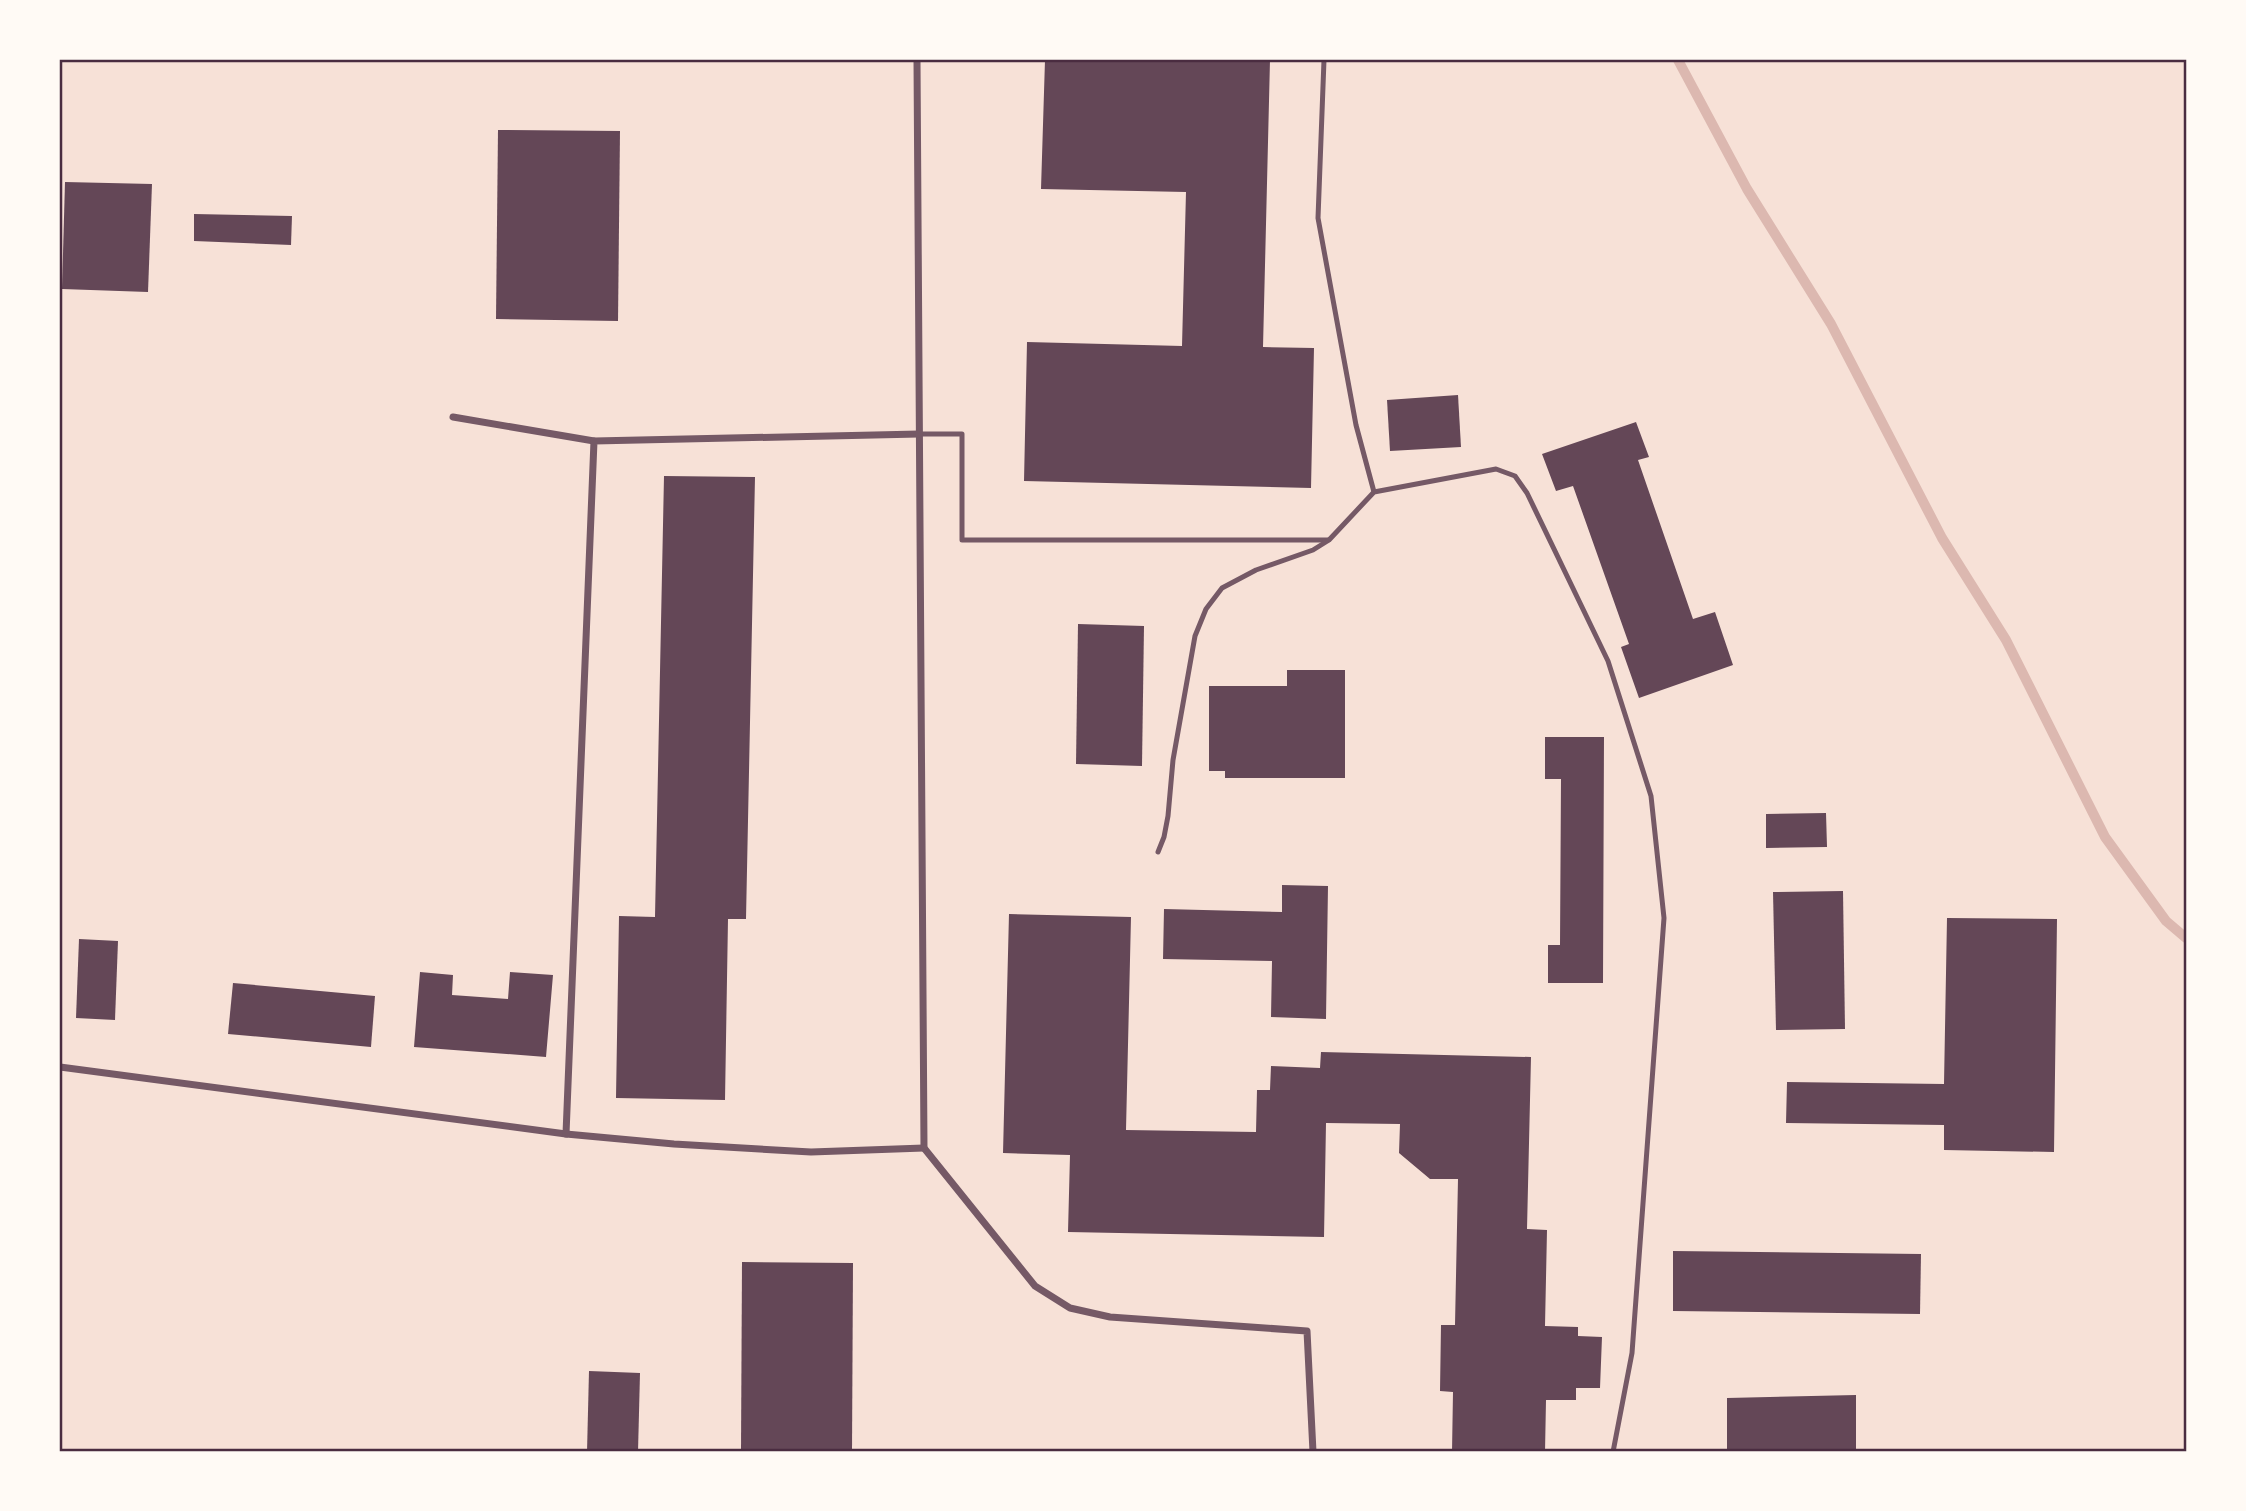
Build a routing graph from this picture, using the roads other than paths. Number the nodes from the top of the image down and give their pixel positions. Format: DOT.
graph roads {
  1 [pos="917,60"];
  2 [pos="1324,60"];
  3 [pos="453,417"];
  4 [pos="919,434"];
  5 [pos="594,441"];
  6 [pos="1374,492"];
  7 [pos="1329,540"];
  8 [pos="1158,852"];
  9 [pos="60,1067"];
  10 [pos="566,1134"];
  11 [pos="924,1148"];
  12 [pos="1313,1451"];
  13 [pos="1613,1451"];
  1 -- 4 [label="street"];
  2 -- 6 [label="lane"];
  3 -- 5 [label="street"];
  4 -- 5 [label="street"];
  4 -- 7 [label="lane"];
  4 -- 11 [label="street"];
  5 -- 10 [label="street"];
  6 -- 7 [label="lane"];
  6 -- 13 [label="lane"];
  7 -- 8 [label="lane"];
  9 -- 10 [label="street"];
  10 -- 11 [label="street"];
  11 -- 12 [label="street"];
}
